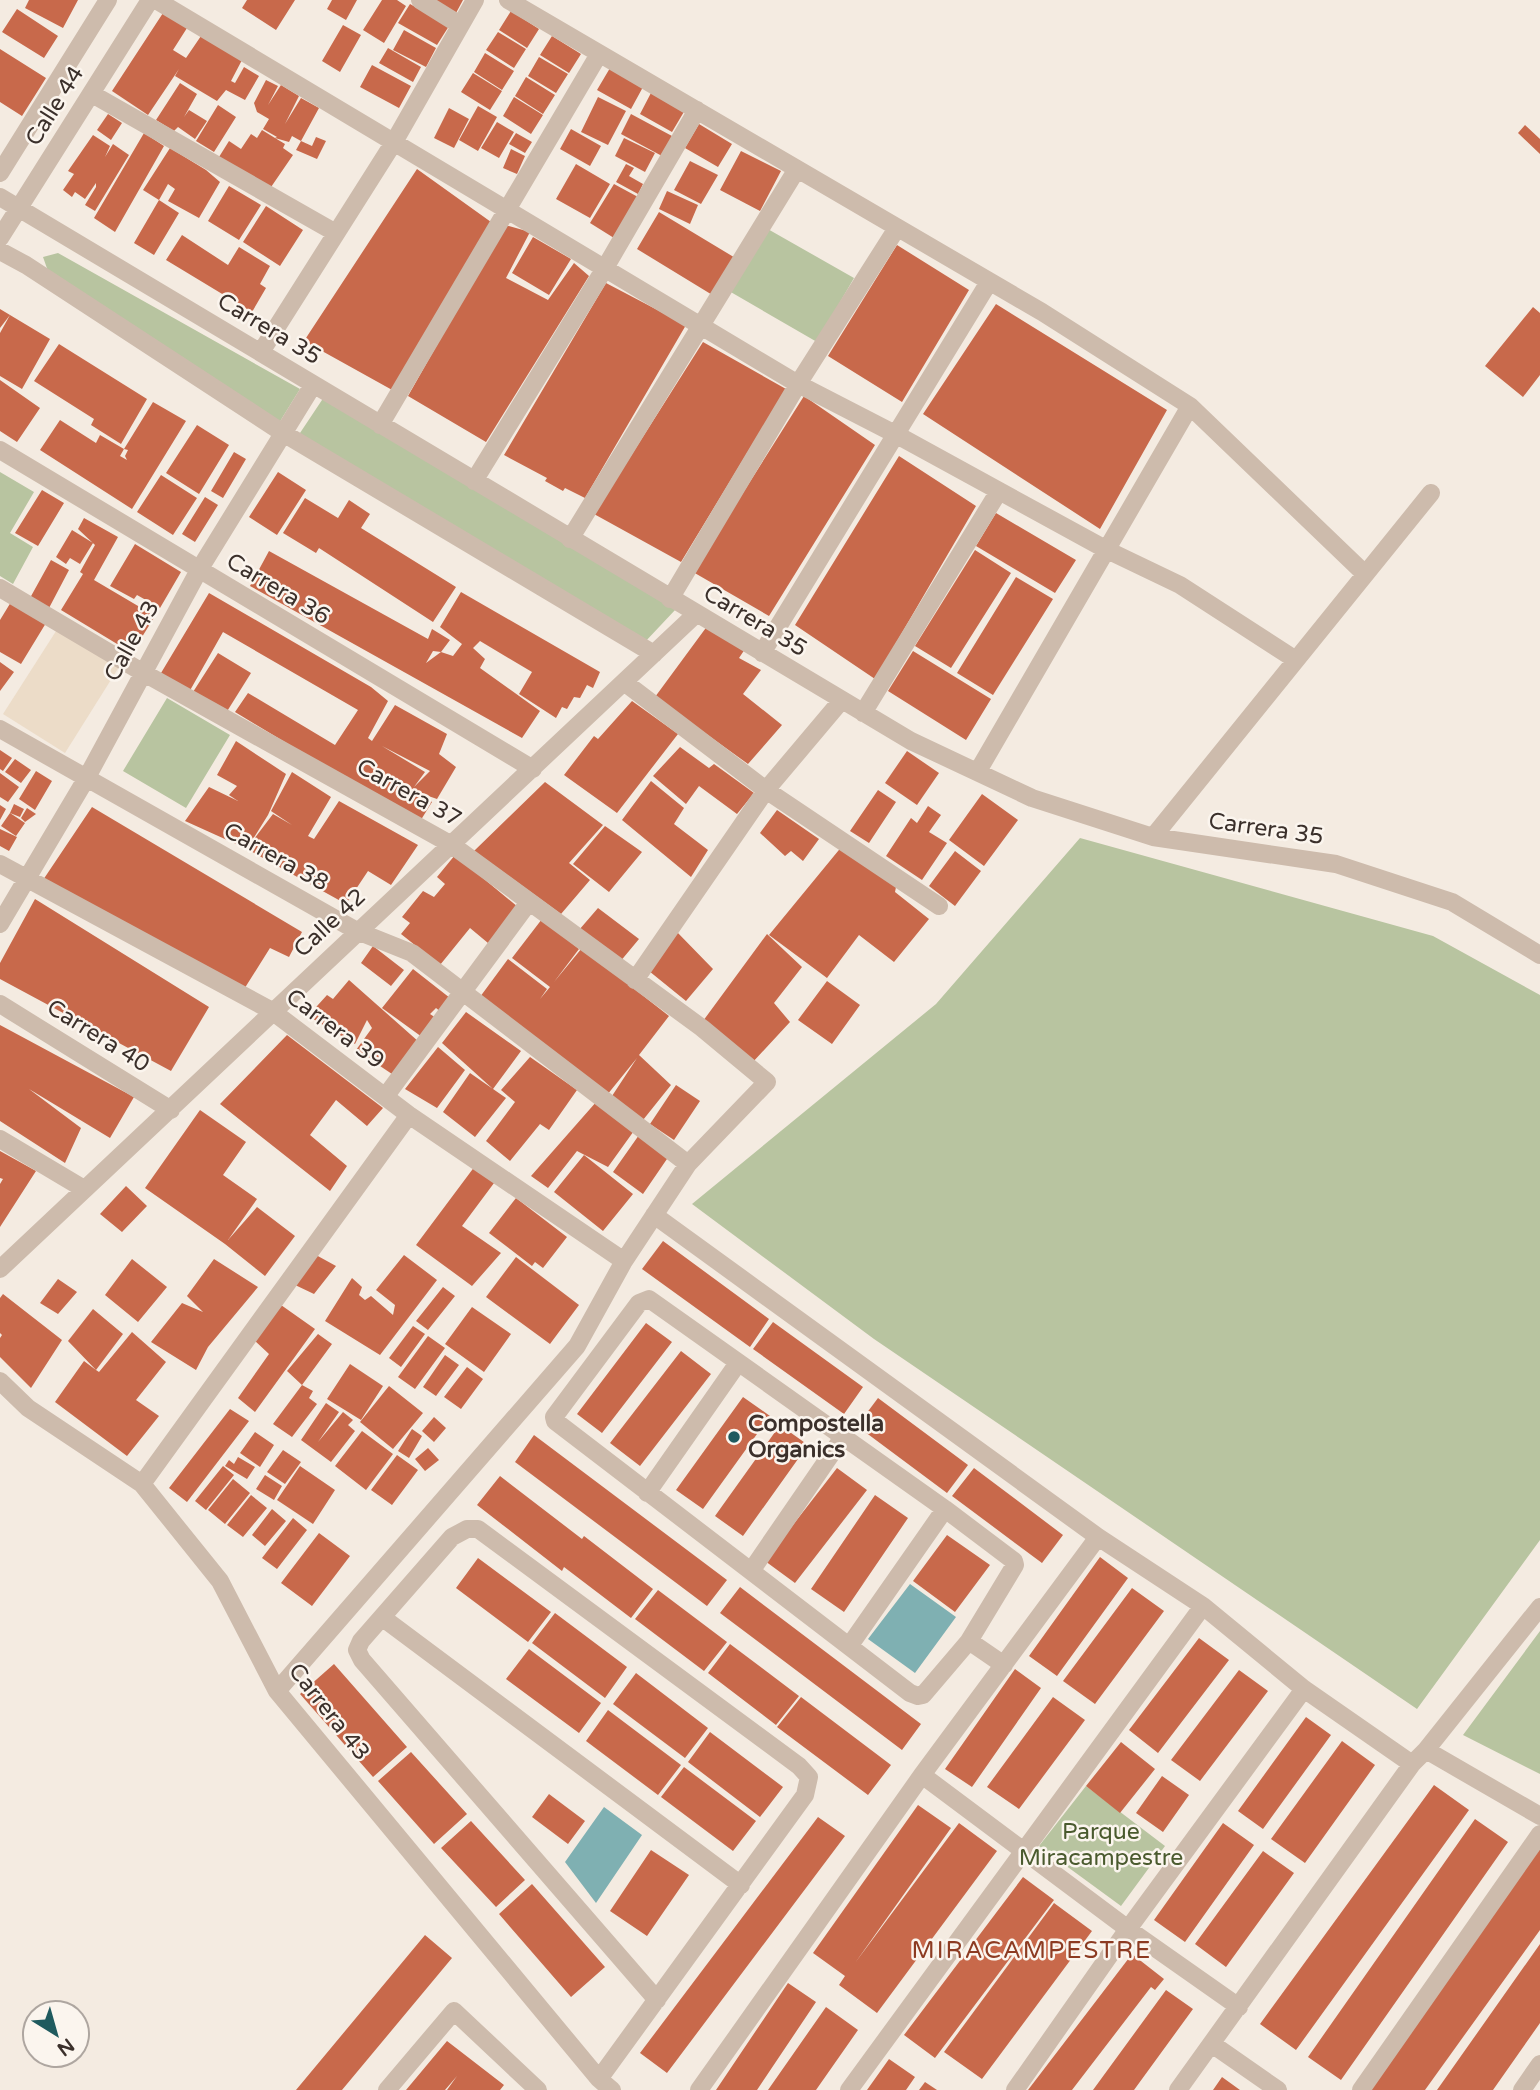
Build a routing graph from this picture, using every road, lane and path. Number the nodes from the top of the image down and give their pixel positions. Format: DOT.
graph roads {
  1 [pos="108,0"];
  2 [pos="150,0"];
  3 [pos="156,0"];
  4 [pos="420,0"];
  5 [pos="475,0"];
  6 [pos="508,0"];
  7 [pos="460,25"];
  8 [pos="600,54"];
  9 [pos="92,94"];
  10 [pos="697,110"];
  11 [pos="394,142"];
  12 [pos="797,169"];
  13 [pos="0,173"];
  14 [pos="0,197"];
  15 [pos="20,208"];
  16 [pos="507,210"];
  17 [pos="897,229"];
  18 [pos="336,233"];
  19 [pos="0,238"];
  20 [pos="0,251"];
  21 [pos="605,268"];
  22 [pos="989,282"];
  23 [pos="700,325"];
  24 [pos="261,352"];
  25 [pos="798,384"];
  26 [pos="313,385"];
  27 [pos="1190,406"];
  28 [pos="380,425"];
  29 [pos="284,433"];
  30 [pos="897,435"];
  31 [pos="0,450"];
  32 [pos="474,481"];
  33 [pos="999,491"];
  34 [pos="1431,493"];
  35 [pos="570,539"];
  36 [pos="1107,550"];
  37 [pos="199,570"];
  38 [pos="1365,574"];
  39 [pos="0,588"];
  40 [pos="670,599"];
  41 [pos="696,614"];
  42 [pos="762,653"];
  43 [pos="654,654"];
  44 [pos="1296,660"];
  45 [pos="142,672"];
  46 [pos="624,682"];
  47 [pos="841,701"];
  48 [pos="863,713"];
  49 [pos="0,729"];
  50 [pos="533,769"];
  51 [pos="978,771"];
  52 [pos="86,779"];
  53 [pos="766,790"];
  54 [pos="1153,837"];
  55 [pos="452,845"];
  56 [pos="0,864"];
  57 [pos="26,879"];
  58 [pos="529,902"];
  59 [pos="939,906"];
  60 [pos="0,924"];
  61 [pos="357,931"];
  62 [pos="1540,955"];
  63 [pos="635,980"];
  64 [pos="462,991"];
  65 [pos="0,1004"];
  66 [pos="272,1012"];
  67 [pos="385,1097"];
  68 [pos="171,1110"];
  69 [pos="409,1115"];
  70 [pos="0,1139"];
  71 [pos="688,1164"];
  72 [pos="84,1189"];
  73 [pos="654,1215"];
  74 [pos="624,1261"];
  75 [pos="0,1269"];
  76 [pos="738,1363"];
  77 [pos="0,1381"];
  78 [pos="843,1437"];
  79 [pos="142,1484"];
  80 [pos="647,1493"];
  81 [pos="945,1509"];
  82 [pos="1098,1537"];
  83 [pos="751,1571"];
  84 [pos="1203,1606"];
  85 [pos="1540,1607"];
  86 [pos="383,1618"];
  87 [pos="969,1641"];
  88 [pos="850,1645"];
  89 [pos="1004,1665"];
  90 [pos="1304,1689"];
  91 [pos="277,1691"];
  92 [pos="1426,1750"];
  93 [pos="1412,1764"];
  94 [pos="922,1775"];
  95 [pos="1540,1816"];
  96 [pos="1540,1834"];
  97 [pos="1023,1851"];
  98 [pos="741,1885"];
  99 [pos="1128,1929"];
  100 [pos="657,2000"];
  101 [pos="1239,2007"];
  102 [pos="1212,2044"];
  103 [pos="1540,2064"];
  104 [pos="605,2084"];
  105 [pos="387,2090"];
  106 [pos="538,2090"];
  107 [pos="699,2090"];
  108 [pos="849,2090"];
  109 [pos="1015,2090"];
  110 [pos="1178,2090"];
  111 [pos="1278,2090"];
  112 [pos="1361,2090"];
  113 [pos="1522,2090"];
  1 -- 13 [label="street, Calle 44"];
  2 -- 9 [label="street, Calle 44"];
  3 -- 11 [label="street"];
  4 -- 7 [label="street"];
  5 -- 7 [label="street"];
  6 -- 8 [label="street"];
  7 -- 11 [label="street"];
  8 -- 10 [label="street"];
  8 -- 16 [label="street"];
  9 -- 15 [label="street, Calle 44"];
  9 -- 18 [label="street"];
  10 -- 12 [label="street"];
  10 -- 21 [label="street"];
  11 -- 16 [label="street"];
  11 -- 18 [label="street"];
  12 -- 17 [label="street"];
  12 -- 23 [label="street"];
  14 -- 15 [label="street, Carrera 35"];
  15 -- 19 [label="street, Calle 44"];
  15 -- 24 [label="street, Carrera 35"];
  16 -- 21 [label="street"];
  16 -- 28 [label="street"];
  17 -- 22 [label="street"];
  17 -- 25 [label="street"];
  18 -- 24 [label="street"];
  20 -- 29 [label="street"];
  21 -- 23 [label="street"];
  21 -- 32 [label="street"];
  22 -- 27 [label="street"];
  22 -- 30 [label="street"];
  23 -- 25 [label="street"];
  23 -- 35 [label="street"];
  24 -- 26 [label="street, Carrera 35"];
  25 -- 30 [label="street"];
  25 -- 40 [label="street"];
  26 -- 28 [label="street, Carrera 35"];
  26 -- 29 [label="street, Calle 43"];
  27 -- 36 [label="street"];
  27 -- 38 [label="street"];
  28 -- 32 [label="street, Carrera 35"];
  29 -- 37 [label="street, Calle 43"];
  29 -- 43 [label="street"];
  30 -- 33 [label="street"];
  30 -- 42 [label="street"];
  31 -- 37 [label="street, Carrera 36"];
  32 -- 35 [label="street, Carrera 35"];
  33 -- 36 [label="street"];
  33 -- 48 [label="street"];
  34 -- 38 [label="street"];
  35 -- 40 [label="street, Carrera 35"];
  36 -- 44 [label="street"];
  36 -- 51 [label="street"];
  37 -- 45 [label="street, Calle 43"];
  37 -- 50 [label="street, Carrera 36"];
  38 -- 44 [label="street"];
  39 -- 45 [label="street, Carrera 37"];
  40 -- 41 [label="street, Carrera 35"];
  41 -- 42 [label="street, Carrera 35"];
  41 -- 43 [label="street, Calle 42"];
  42 -- 47 [label="street, Carrera 35"];
  43 -- 46 [label="street, Calle 42"];
  44 -- 54 [label="street"];
  45 -- 52 [label="street, Calle 43"];
  45 -- 55 [label="street, Carrera 37"];
  46 -- 50 [label="street, Calle 42"];
  46 -- 53 [label="street"];
  47 -- 48 [label="street, Carrera 35"];
  47 -- 53 [label="street"];
  48 -- 51 [label="street, Carrera 35"];
  49 -- 52 [label="street, Carrera 38"];
  50 -- 55 [label="street, Calle 42"];
  51 -- 54 [label="street, Carrera 35"];
  52 -- 57 [label="street, Calle 43"];
  52 -- 61 [label="street, Carrera 38"];
  53 -- 59 [label="street"];
  53 -- 63 [label="street"];
  54 -- 62 [label="street, Carrera 35"];
  55 -- 58 [label="street, Carrera 37"];
  55 -- 61 [label="street, Calle 42"];
  56 -- 57 [label="street, Carrera 39"];
  57 -- 60 [label="street, Calle 43"];
  57 -- 66 [label="street, Carrera 39"];
  58 -- 63 [label="street, Carrera 37"];
  58 -- 64 [label="street"];
  61 -- 64 [label="street, Carrera 38"];
  61 -- 66 [label="street, Calle 42"];
  63 -- 71 [label="street, Carrera 37"];
  64 -- 67 [label="street"];
  64 -- 71 [label="street, Carrera 38"];
  65 -- 68 [label="street, Carrera 40"];
  66 -- 67 [label="street, Carrera 39"];
  66 -- 68 [label="street, Calle 42"];
  67 -- 69 [label="street, Carrera 39"];
  68 -- 72 [label="street, Calle 42"];
  69 -- 74 [label="street, Carrera 39"];
  69 -- 79 [label="street"];
  70 -- 72 [label="street"];
  71 -- 73 [label="street"];
  72 -- 75 [label="street, Calle 42"];
  73 -- 74 [label="street"];
  73 -- 82 [label="street"];
  74 -- 91 [label="street"];
  76 -- 78 [label="street"];
  76 -- 80 [label="street"];
  76 -- 80 [label="street"];
  77 -- 79 [label="street, Carrera 43"];
  78 -- 81 [label="street"];
  78 -- 83 [label="street"];
  79 -- 91 [label="street, Carrera 43"];
  80 -- 83 [label="street"];
  81 -- 87 [label="street"];
  81 -- 88 [label="street"];
  82 -- 84 [label="street"];
  82 -- 89 [label="street"];
  83 -- 88 [label="street"];
  84 -- 90 [label="street"];
  84 -- 97 [label="street"];
  85 -- 92 [label="street"];
  86 -- 98 [label="street"];
  86 -- 98 [label="street"];
  86 -- 100 [label="street"];
  87 -- 88 [label="street"];
  87 -- 89 [label="street"];
  89 -- 94 [label="street"];
  90 -- 93 [label="street"];
  90 -- 99 [label="street"];
  91 -- 104 [label="street, Carrera 43"];
  92 -- 93 [label="street"];
  92 -- 95 [label="street"];
  93 -- 101 [label="street"];
  94 -- 97 [label="street"];
  94 -- 107 [label="street"];
  96 -- 112 [label="street"];
  97 -- 99 [label="street"];
  97 -- 108 [label="street"];
  98 -- 100 [label="street"];
  99 -- 101 [label="street"];
  99 -- 109 [label="street"];
  100 -- 104 [label="street"];
  101 -- 102 [label="street"];
  102 -- 110 [label="street"];
  102 -- 111 [label="street"];
  103 -- 113 [label="street"];
  105 -- 106 [label="street"];
}
